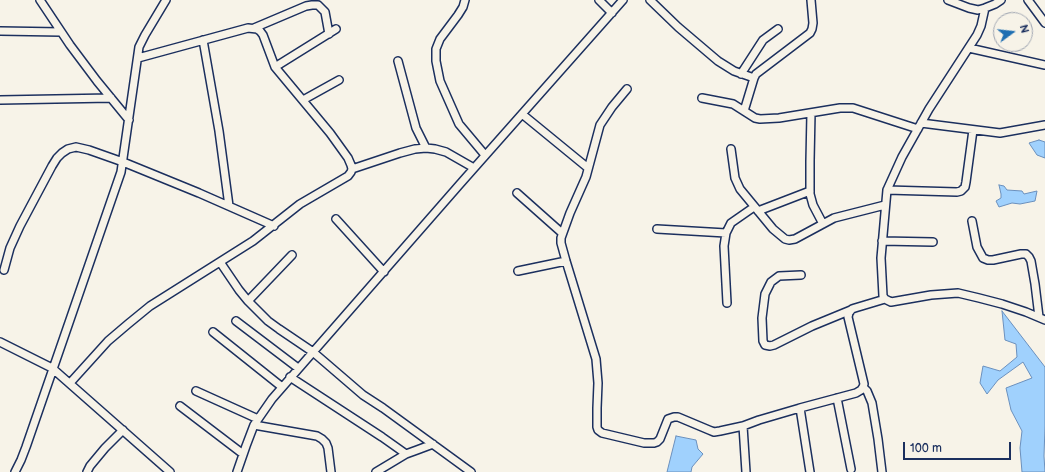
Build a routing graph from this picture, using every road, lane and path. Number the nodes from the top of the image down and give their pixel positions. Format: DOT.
graph roads {
  1 [pos="40,0"];
  2 [pos="166,0"];
  3 [pos="465,0"];
  4 [pos="599,0"];
  5 [pos="623,0"];
  6 [pos="650,0"];
  7 [pos="811,0"];
  8 [pos="948,0"];
  9 [pos="1001,0"];
  10 [pos="1028,0"];
  11 [pos="985,8"];
  12 [pos="612,13"];
  13 [pos="1045,23"];
  14 [pos="254,28"];
  15 [pos="336,29"];
  16 [pos="778,29"];
  17 [pos="0,31"];
  18 [pos="61,32"];
  19 [pos="328,34"];
  20 [pos="203,40"];
  21 [pos="969,48"];
  22 [pos="138,58"];
  23 [pos="398,61"];
  24 [pos="1045,65"];
  25 [pos="275,67"];
  26 [pos="741,74"];
  27 [pos="754,78"];
  28 [pos="339,80"];
  29 [pos="627,89"];
  30 [pos="110,98"];
  31 [pos="702,98"];
  32 [pos="0,100"];
  33 [pos="303,100"];
  34 [pos="744,111"];
  35 [pos="811,113"];
  36 [pos="522,114"];
  37 [pos="129,120"];
  38 [pos="1045,125"];
  39 [pos="919,126"];
  40 [pos="973,130"];
  41 [pos="426,148"];
  42 [pos="731,149"];
  43 [pos="485,155"];
  44 [pos="123,162"];
  45 [pos="474,168"];
  46 [pos="588,168"];
  47 [pos="352,169"];
  48 [pos="887,190"];
  49 [pos="810,191"];
  50 [pos="517,194"];
  51 [pos="885,205"];
  52 [pos="229,206"];
  53 [pos="756,209"];
  54 [pos="336,219"];
  55 [pos="972,221"];
  56 [pos="823,224"];
  57 [pos="274,226"];
  58 [pos="657,229"];
  59 [pos="562,233"];
  60 [pos="726,233"];
  61 [pos="882,241"];
  62 [pos="933,242"];
  63 [pos="292,255"];
  64 [pos="566,261"];
  65 [pos="220,262"];
  66 [pos="4,270"];
  67 [pos="518,271"];
  68 [pos="384,272"];
  69 [pos="801,276"];
  70 [pos="885,299"];
  71 [pos="248,301"];
  72 [pos="727,303"];
  73 [pos="852,310"];
  74 [pos="1042,319"];
  75 [pos="236,321"];
  76 [pos="213,332"];
  77 [pos="0,342"];
  78 [pos="313,352"];
  79 [pos="52,368"];
  80 [pos="298,368"];
  81 [pos="290,377"];
  82 [pos="70,383"];
  83 [pos="282,387"];
  84 [pos="863,387"];
  85 [pos="196,391"];
  86 [pos="837,398"];
  87 [pos="180,406"];
  88 [pos="800,408"];
  89 [pos="258,418"];
  90 [pos="254,425"];
  91 [pos="743,426"];
  92 [pos="123,430"];
  93 [pos="433,444"];
  94 [pos="243,454"];
  95 [pos="406,454"];
  96 [pos="851,469"];
  97 [pos="15,472"];
  98 [pos="87,472"];
  99 [pos="170,472"];
  100 [pos="237,472"];
  101 [pos="332,472"];
  102 [pos="376,472"];
  103 [pos="471,472"];
  104 [pos="746,472"];
  105 [pos="810,472"];
  106 [pos="882,472"];
  1 -- 18 [label="street"];
  2 -- 22 [label="street"];
  3 -- 43 [label="street"];
  4 -- 12 [label="street"];
  5 -- 12 [label="street"];
  6 -- 26 [label="street"];
  7 -- 27 [label="street"];
  8 -- 11 [label="street"];
  9 -- 11 [label="street"];
  10 -- 13 [label="street"];
  11 -- 21 [label="street"];
  12 -- 36 [label="street"];
  14 -- 19 [label="street"];
  14 -- 20 [label="street"];
  14 -- 25 [label="street"];
  15 -- 19 [label="street"];
  16 -- 26 [label="street"];
  17 -- 18 [label="street"];
  18 -- 30 [label="street"];
  19 -- 25 [label="street"];
  20 -- 22 [label="street"];
  20 -- 52 [label="street"];
  21 -- 24 [label="street"];
  21 -- 39 [label="street"];
  22 -- 37 [label="street"];
  23 -- 41 [label="street"];
  25 -- 33 [label="street"];
  26 -- 27 [label="street"];
  27 -- 34 [label="street"];
  28 -- 33 [label="street"];
  29 -- 46 [label="street"];
  30 -- 32 [label="street"];
  30 -- 37 [label="street"];
  31 -- 34 [label="street"];
  33 -- 47 [label="street"];
  34 -- 35 [label="street"];
  35 -- 39 [label="street"];
  35 -- 49 [label="street"];
  36 -- 43 [label="street"];
  36 -- 46 [label="street"];
  37 -- 44 [label="street"];
  38 -- 40 [label="street"];
  39 -- 40 [label="street"];
  39 -- 48 [label="street"];
  40 -- 48 [label="street"];
  41 -- 45 [label="street"];
  41 -- 47 [label="street"];
  42 -- 53 [label="street"];
  43 -- 45 [label="street"];
  44 -- 52 [label="street"];
  44 -- 66 [label="street"];
  44 -- 79 [label="street"];
  45 -- 68 [label="street"];
  46 -- 59 [label="street"];
  47 -- 57 [label="street"];
  48 -- 51 [label="street"];
  49 -- 53 [label="street"];
  49 -- 56 [label="street"];
  50 -- 59 [label="street"];
  51 -- 56 [label="street"];
  51 -- 61 [label="street"];
  52 -- 57 [label="street"];
  53 -- 56 [label="street"];
  53 -- 60 [label="street"];
  54 -- 68 [label="street"];
  55 -- 74 [label="street"];
  57 -- 65 [label="street"];
  58 -- 60 [label="street"];
  59 -- 64 [label="street"];
  60 -- 72 [label="street"];
  61 -- 62 [label="street"];
  61 -- 70 [label="street"];
  63 -- 71 [label="street"];
  64 -- 67 [label="street"];
  64 -- 91 [label="street"];
  65 -- 71 [label="street"];
  65 -- 82 [label="street"];
  68 -- 78 [label="street"];
  69 -- 73 [label="street"];
  70 -- 73 [label="street"];
  70 -- 74 [label="street"];
  71 -- 78 [label="street"];
  73 -- 84 [label="street"];
  75 -- 80 [label="street"];
  76 -- 83 [label="street"];
  77 -- 79 [label="street"];
  78 -- 80 [label="street"];
  78 -- 93 [label="street"];
  79 -- 82 [label="street"];
  79 -- 97 [label="street"];
  80 -- 81 [label="street"];
  81 -- 83 [label="street"];
  81 -- 95 [label="street"];
  82 -- 92 [label="street"];
  83 -- 89 [label="street"];
  84 -- 86 [label="street"];
  84 -- 106 [label="street"];
  85 -- 89 [label="street"];
  86 -- 88 [label="street"];
  86 -- 96 [label="street"];
  87 -- 94 [label="street"];
  88 -- 91 [label="street"];
  88 -- 105 [label="street"];
  89 -- 90 [label="street"];
  90 -- 94 [label="street"];
  90 -- 101 [label="street"];
  91 -- 104 [label="street"];
  92 -- 98 [label="street"];
  92 -- 99 [label="street"];
  93 -- 95 [label="street"];
  93 -- 103 [label="street"];
  94 -- 100 [label="street"];
  95 -- 102 [label="street"];
}
